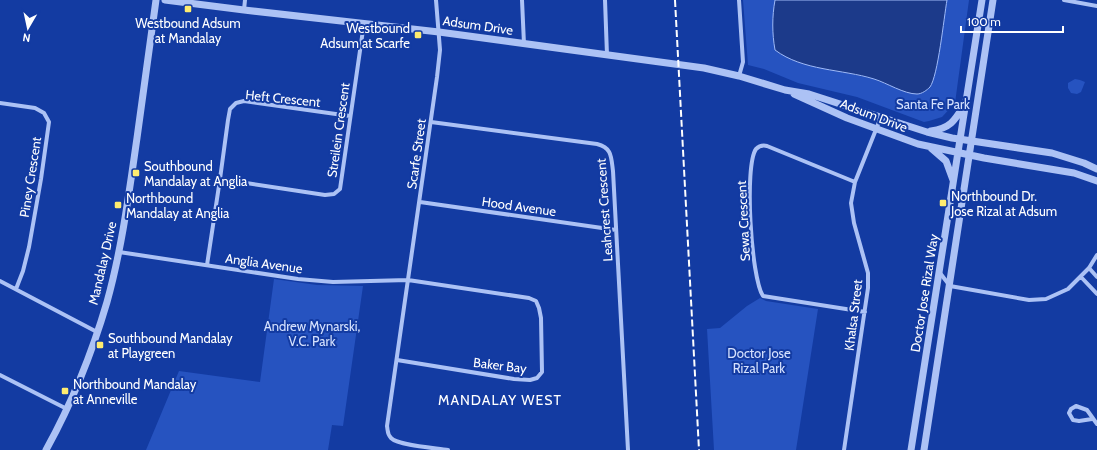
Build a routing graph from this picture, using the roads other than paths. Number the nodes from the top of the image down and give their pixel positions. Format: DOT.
graph roads {
  1 [pos="156,0"];
  2 [pos="165,0"];
  3 [pos="245,0"];
  4 [pos="436,0"];
  5 [pos="522,0"];
  6 [pos="606,0"];
  7 [pos="739,0"];
  8 [pos="982,0"];
  9 [pos="994,0"];
  10 [pos="1064,0"];
  11 [pos="1097,6"];
  12 [pos="244,10"];
  13 [pos="364,23"];
  14 [pos="438,32"];
  15 [pos="524,44"];
  16 [pos="606,55"];
  17 [pos="739,76"];
  18 [pos="785,90"];
  19 [pos="967,101"];
  20 [pos="0,103"];
  21 [pos="350,116"];
  22 [pos="881,117"];
  23 [pos="431,122"];
  24 [pos="876,130"];
  25 [pos="927,132"];
  26 [pos="961,139"];
  27 [pos="972,141"];
  28 [pos="926,145"];
  29 [pos="959,153"];
  30 [pos="969,155"];
  31 [pos="1097,169"];
  32 [pos="220,180"];
  33 [pos="1097,181"];
  34 [pos="855,182"];
  35 [pos="954,183"];
  36 [pos="420,202"];
  37 [pos="616,230"];
  38 [pos="119,252"];
  39 [pos="1097,255"];
  40 [pos="207,265"];
  41 [pos="1088,268"];
  42 [pos="939,271"];
  43 [pos="1081,277"];
  44 [pos="1097,277"];
  45 [pos="408,280"];
  46 [pos="0,281"];
  47 [pos="950,286"];
  48 [pos="16,289"];
  49 [pos="1097,294"];
  50 [pos="865,312"];
  51 [pos="97,332"];
  52 [pos="397,360"];
  53 [pos="0,375"];
  54 [pos="67,409"];
  55 [pos="1092,419"];
  56 [pos="1097,424"];
  57 [pos="46,450"];
  58 [pos="448,450"];
  59 [pos="628,450"];
  60 [pos="844,450"];
  61 [pos="911,450"];
  62 [pos="924,450"];
  1 -- 38 [label="street, Mandalay Drive"];
  2 -- 12 [label="street, Adsum Drive"];
  3 -- 12 [label="street"];
  4 -- 14 [label="street, Scarfe Street"];
  5 -- 15 [label="street"];
  6 -- 16 [label="street"];
  7 -- 17 [label="street"];
  8 -- 19 [label="street, Doctor Jose Rizal Way"];
  9 -- 27 [label="street, Doctor Jose Rizal Way"];
  10 -- 11 [label="street"];
  12 -- 13 [label="street, Adsum Drive"];
  13 -- 14 [label="street, Adsum Drive"];
  13 -- 21 [label="street, Streilein Crescent"];
  14 -- 15 [label="street, Adsum Drive"];
  14 -- 23 [label="street, Scarfe Street"];
  15 -- 16 [label="street, Adsum Drive"];
  16 -- 17 [label="street, Adsum Drive"];
  17 -- 18 [label="street, Adsum Drive"];
  18 -- 22 [label="street, Adsum Drive"];
  18 -- 24 [label="street, Adsum Drive"];
  19 -- 25 [label="street"];
  19 -- 26 [label="street, Doctor Jose Rizal Way"];
  20 -- 48 [label="street, Piney Crescent"];
  21 -- 32 [label="street, Heft Crescent"];
  21 -- 32 [label="street, Streilein Crescent"];
  22 -- 24 [label="street, Khalsa Street"];
  22 -- 25 [label="street, Adsum Drive"];
  23 -- 36 [label="street, Scarfe Street"];
  23 -- 37 [label="street, Leahcrest Crescent"];
  24 -- 28 [label="street, Adsum Drive"];
  24 -- 34 [label="street, Khalsa Street"];
  25 -- 26 [label="street, Adsum Drive"];
  26 -- 27 [label="street, Adsum Drive"];
  26 -- 29 [label="street, Doctor Jose Rizal Way"];
  27 -- 30 [label="street, Doctor Jose Rizal Way"];
  27 -- 31 [label="street, Adsum Drive"];
  28 -- 29 [label="street, Adsum Drive"];
  28 -- 35 [label="street"];
  29 -- 30 [label="street, Adsum Drive"];
  29 -- 35 [label="street, Doctor Jose Rizal Way"];
  30 -- 33 [label="street, Adsum Drive"];
  30 -- 47 [label="street, Doctor Jose Rizal Way"];
  32 -- 40 [label="street, Heft Crescent"];
  34 -- 50 [label="street, Khalsa Street"];
  34 -- 50 [label="street, Sewa Crescent"];
  35 -- 42 [label="street, Doctor Jose Rizal Way"];
  36 -- 37 [label="street, Hood Avenue"];
  36 -- 45 [label="street, Scarfe Street"];
  37 -- 59 [label="street, Leahcrest Crescent"];
  38 -- 40 [label="street, Anglia Avenue"];
  38 -- 51 [label="street, Mandalay Drive"];
  39 -- 41 [label="street"];
  40 -- 45 [label="street, Anglia Avenue"];
  41 -- 43 [label="street"];
  41 -- 44 [label="street"];
  42 -- 47 [label="street"];
  42 -- 61 [label="street, Doctor Jose Rizal Way"];
  43 -- 47 [label="street"];
  43 -- 49 [label="street"];
  45 -- 52 [label="street"];
  45 -- 52 [label="street, Baker Bay"];
  46 -- 48 [label="street"];
  47 -- 62 [label="street, Doctor Jose Rizal Way"];
  48 -- 51 [label="street"];
  50 -- 60 [label="street, Khalsa Street"];
  51 -- 54 [label="street, Mandalay Drive"];
  52 -- 58 [label="street"];
  53 -- 54 [label="street"];
  54 -- 57 [label="street, Mandalay Drive"];
  55 -- 55 [label="street"];
  55 -- 56 [label="street"];
}
